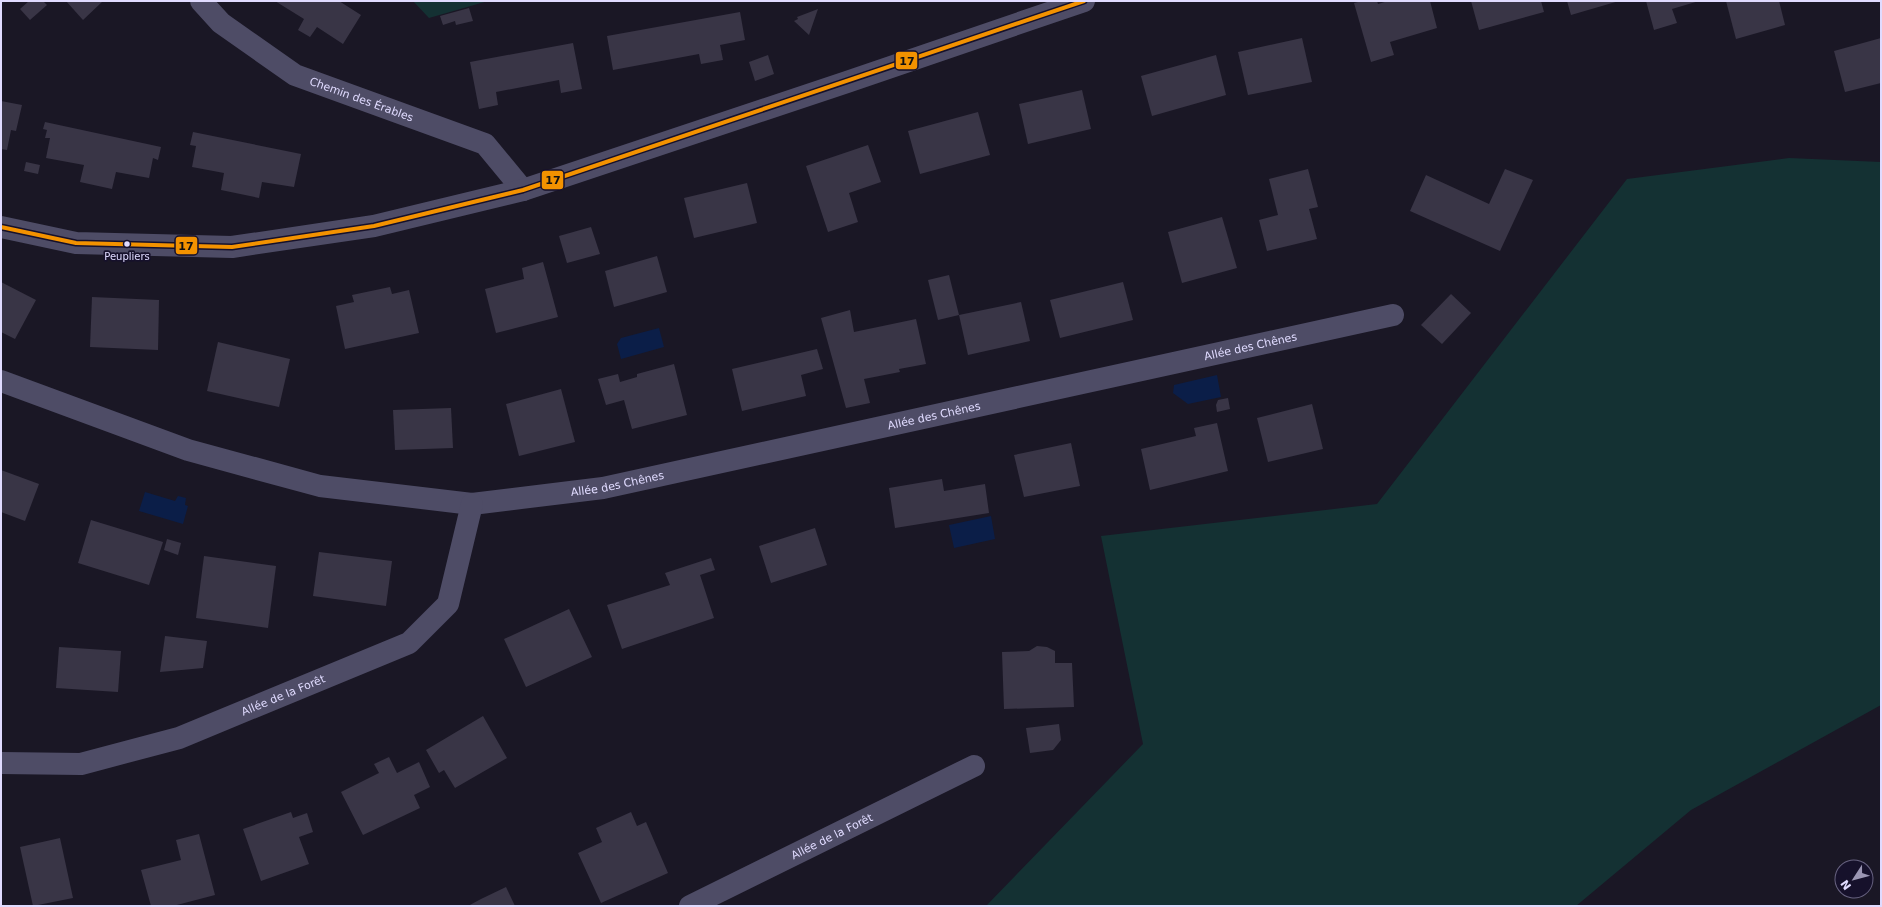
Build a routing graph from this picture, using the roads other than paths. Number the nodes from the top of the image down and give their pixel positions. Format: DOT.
graph roads {
  1 [pos="201,1"];
  2 [pos="1084,1"];
  3 [pos="522,190"];
  4 [pos="1,227"];
  5 [pos="1393,315"];
  6 [pos="1,381"];
  7 [pos="472,504"];
  8 [pos="1,763"];
  9 [pos="974,766"];
  10 [pos="690,906"];
  1 -- 3 [label="street, Chemin des Érables"];
  2 -- 3 [label="street"];
  3 -- 4 [label="street"];
  5 -- 7 [label="street, Allée des Chênes"];
  6 -- 7 [label="street, Allée des Chênes"];
  7 -- 8 [label="street, Allée de la Forêt"];
  9 -- 10 [label="street, Allée de la Forêt"];
}
